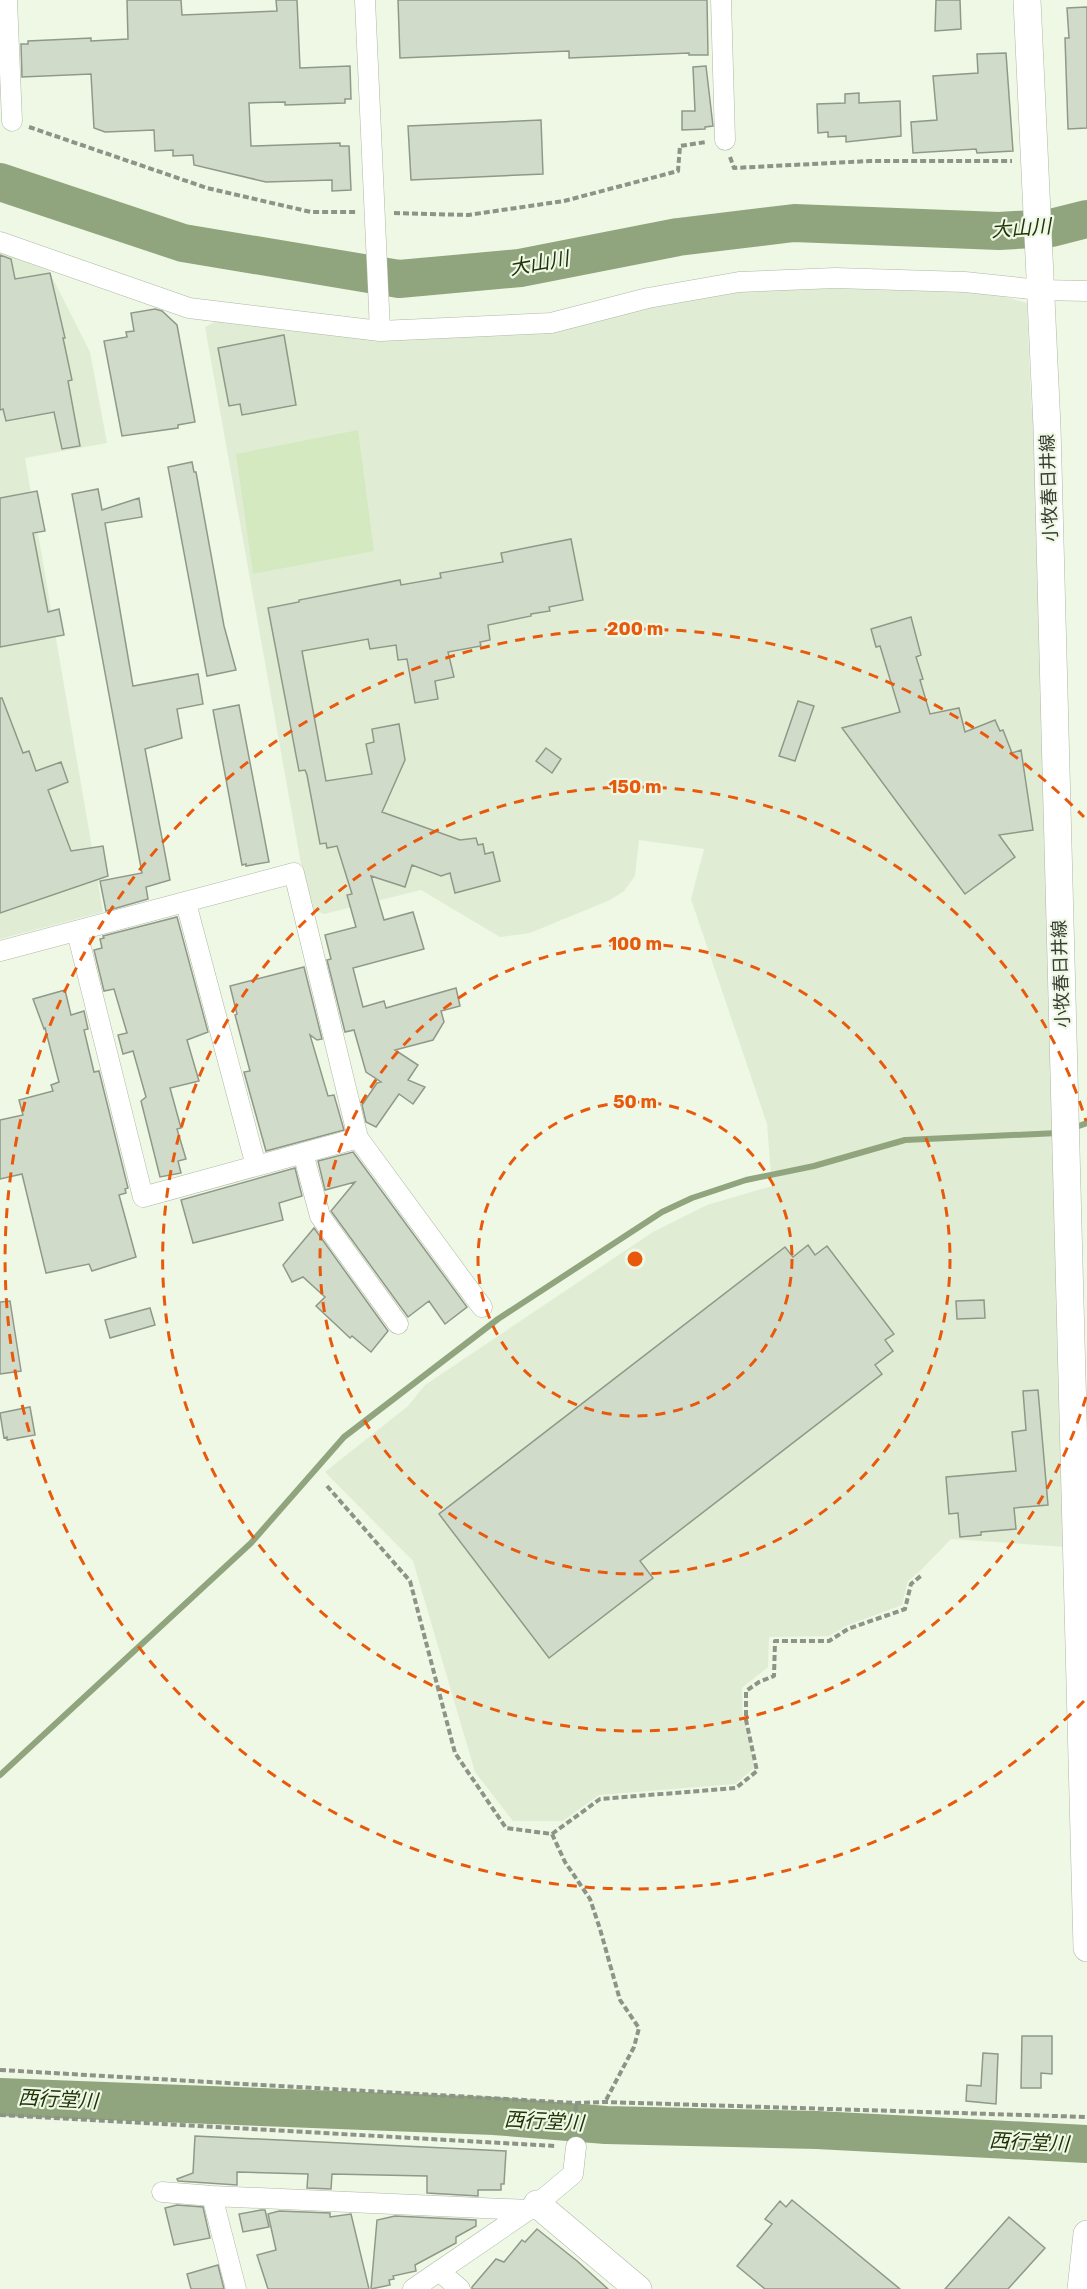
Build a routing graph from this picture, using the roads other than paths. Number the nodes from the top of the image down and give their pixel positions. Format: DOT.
graph roads {
  1 [pos="7,0"];
  2 [pos="365,0"];
  3 [pos="721,0"];
  4 [pos="1027,0"];
  5 [pos="12,121"];
  6 [pos="725,140"];
  7 [pos="0,242"];
  8 [pos="1040,288"];
  9 [pos="1087,291"];
  10 [pos="380,331"];
  11 [pos="186,903"];
  12 [pos="76,932"];
  13 [pos="0,951"];
  14 [pos="358,1138"];
  15 [pos="303,1153"];
  16 [pos="256,1166"];
  17 [pos="482,1307"];
  18 [pos="398,1324"];
  19 [pos="1087,1948"];
  20 [pos="576,2147"];
  21 [pos="162,2192"];
  22 [pos="212,2196"];
  23 [pos="533,2207"];
  24 [pos="1087,2234"];
  25 [pos="439,2271"];
  26 [pos="236,2289"];
  27 [pos="413,2289"];
  28 [pos="460,2289"];
  29 [pos="638,2289"];
  30 [pos="1081,2289"];
  1 -- 5 [label="street"];
  2 -- 10 [label="street"];
  3 -- 6 [label="street"];
  4 -- 8 [label="main road, 小牧春日井線"];
  7 -- 10 [label="street"];
  8 -- 9 [label="street"];
  8 -- 10 [label="street"];
  8 -- 19 [label="main road, 小牧春日井線"];
  11 -- 12 [label="street"];
  11 -- 14 [label="street"];
  11 -- 16 [label="street"];
  12 -- 13 [label="street"];
  12 -- 16 [label="street"];
  14 -- 15 [label="street"];
  14 -- 17 [label="street"];
  15 -- 16 [label="street"];
  15 -- 18 [label="street"];
  20 -- 23 [label="street"];
  21 -- 22 [label="street"];
  22 -- 23 [label="street"];
  22 -- 26 [label="street"];
  23 -- 25 [label="street"];
  23 -- 29 [label="main road"];
  24 -- 30 [label="main road"];
  25 -- 27 [label="street"];
  25 -- 28 [label="street"];
}
